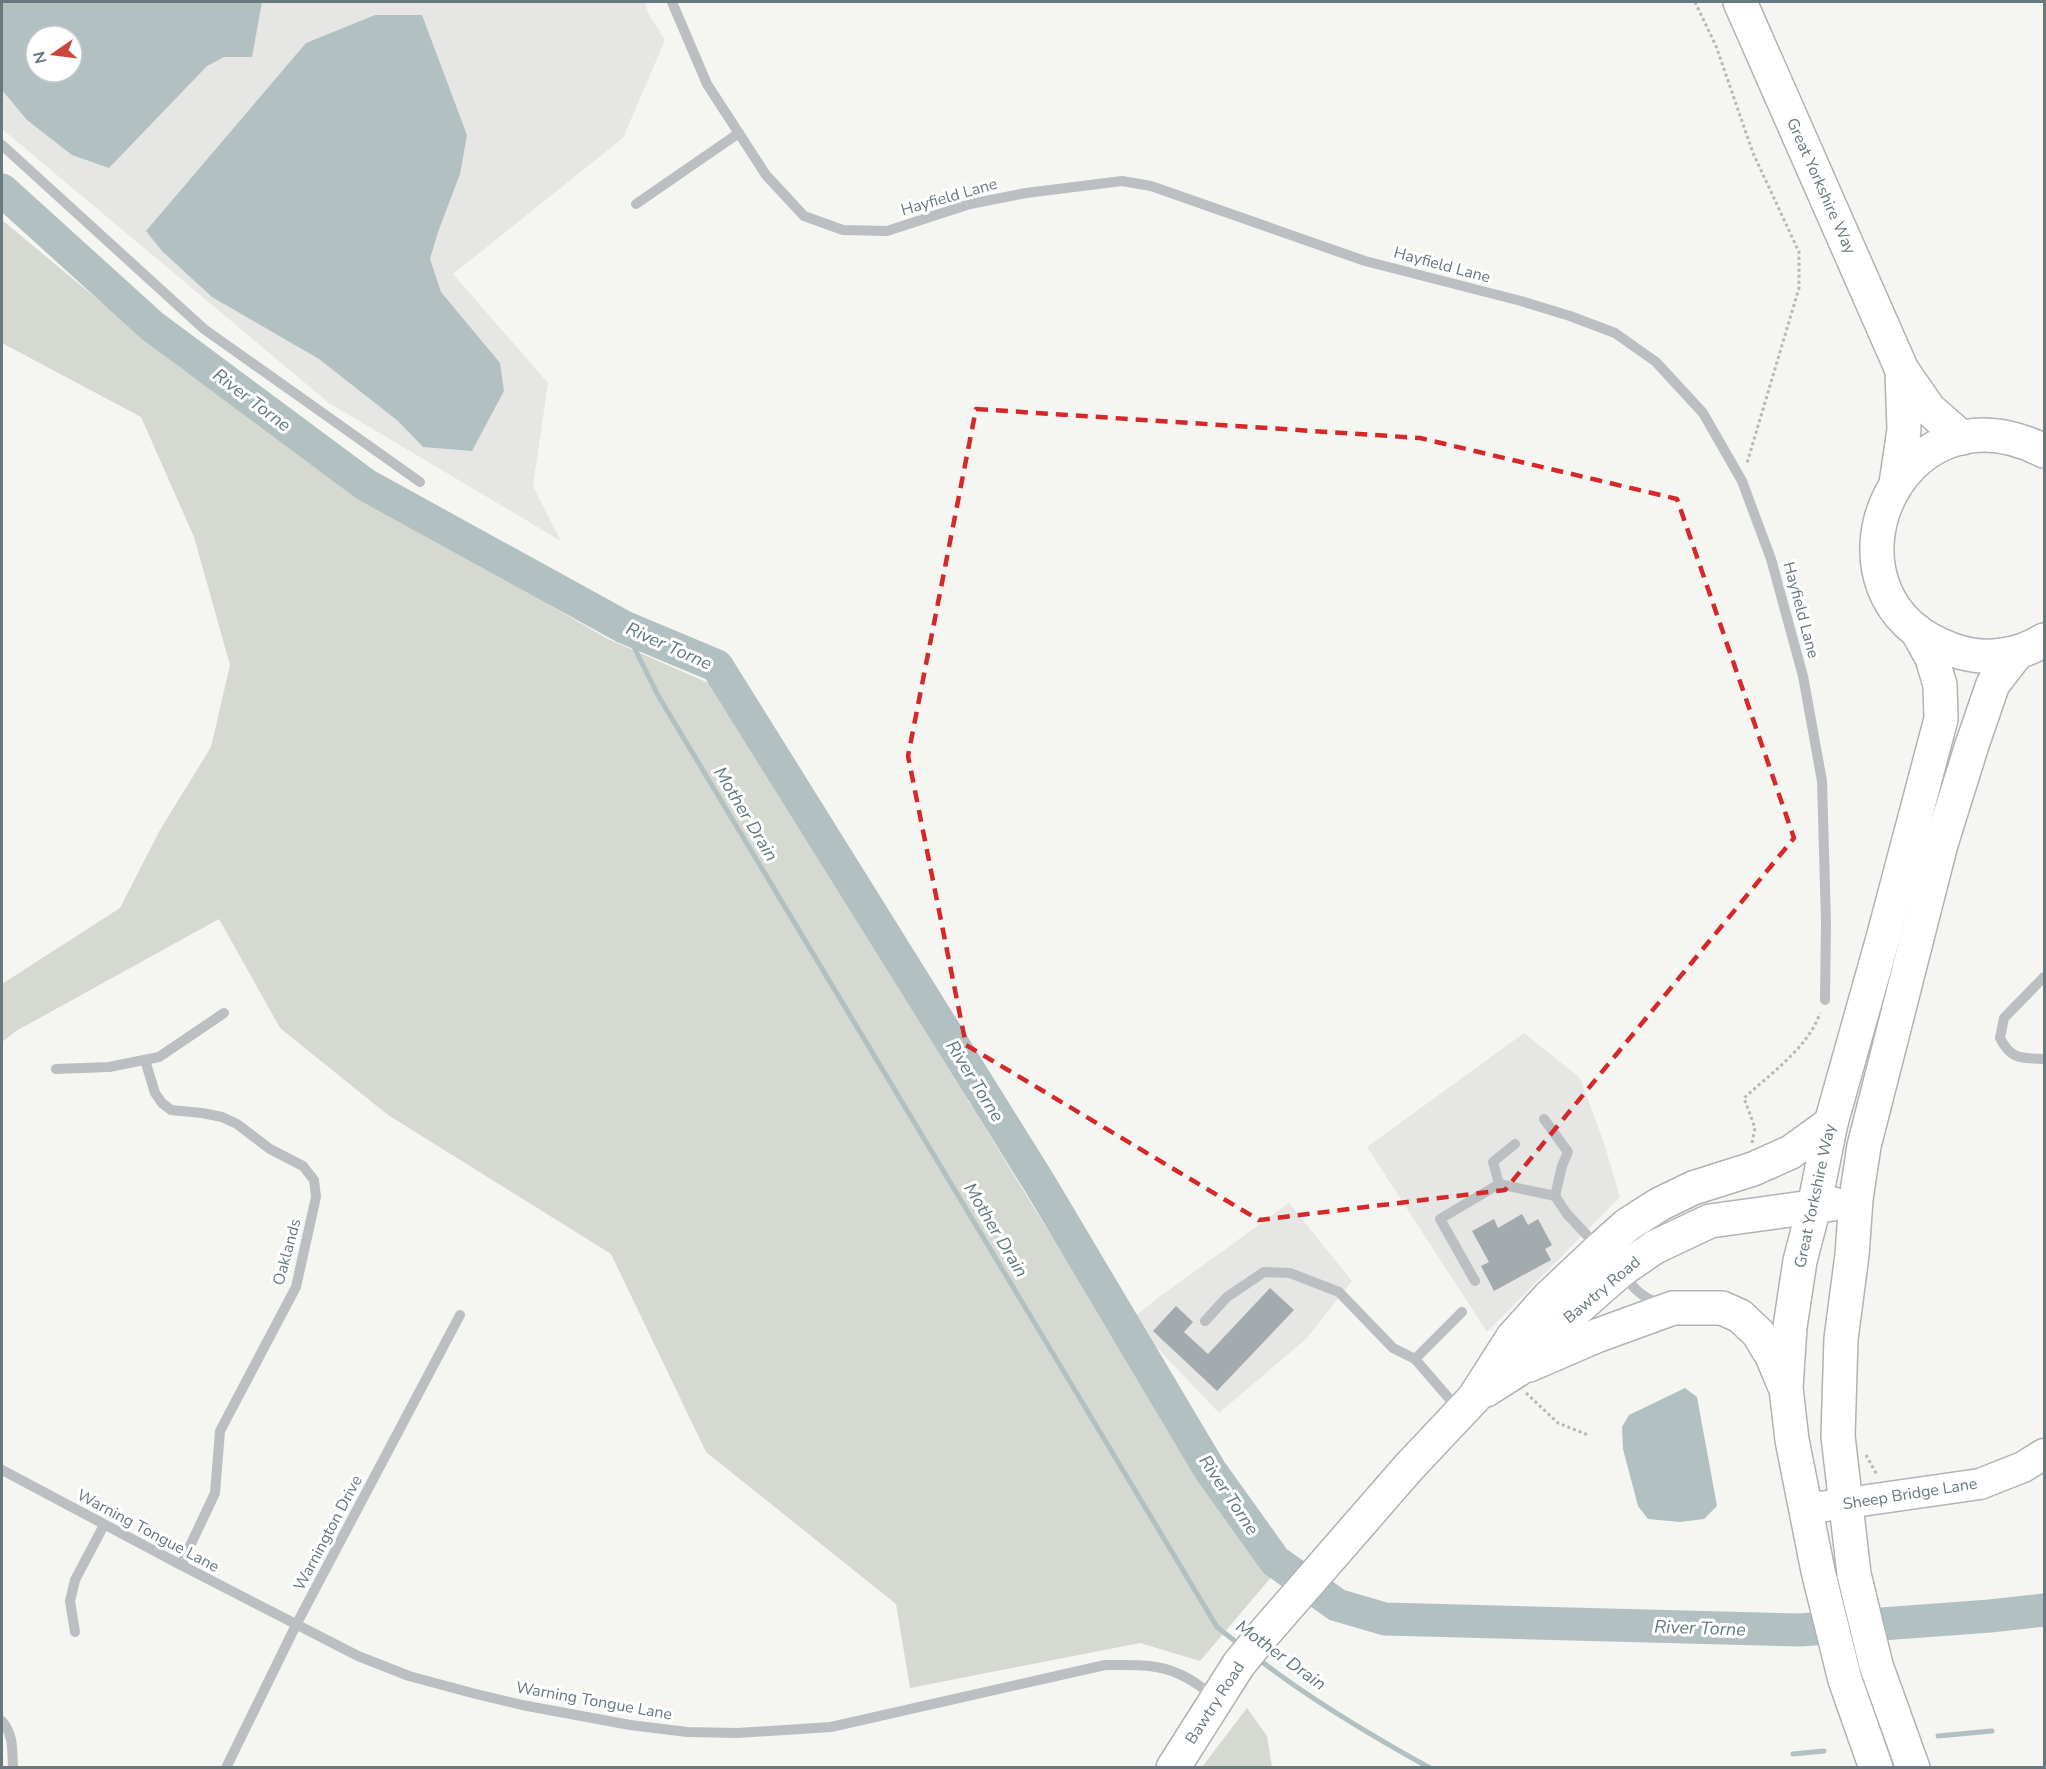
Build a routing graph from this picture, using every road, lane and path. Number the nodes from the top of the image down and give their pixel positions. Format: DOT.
graph roads {
  1 [pos="672,2"];
  2 [pos="1695,2"];
  3 [pos="1740,2"];
  4 [pos="739,133"];
  5 [pos="2,145"];
  6 [pos="636,204"];
  7 [pos="1902,370"];
  8 [pos="1962,438"];
  9 [pos="2044,451"];
  10 [pos="1742,481"];
  11 [pos="420,482"];
  12 [pos="1896,484"];
  13 [pos="1917,632"];
  14 [pos="2031,646"];
  15 [pos="2044,977"];
  16 [pos="1825,1000"];
  17 [pos="224,1013"];
  18 [pos="2044,1059"];
  19 [pos="145,1060"];
  20 [pos="56,1069"];
  21 [pos="1544,1119"];
  22 [pos="1831,1123"];
  23 [pos="1515,1144"];
  24 [pos="1752,1160"];
  25 [pos="1499,1184"];
  26 [pos="1555,1196"];
  27 [pos="1816,1196"];
  28 [pos="1856,1199"];
  29 [pos="1610,1260"];
  30 [pos="1475,1281"];
  31 [pos="1673,1308"];
  32 [pos="1462,1312"];
  33 [pos="460,1315"];
  34 [pos="1205,1321"];
  35 [pos="1415,1359"];
  36 [pos="1515,1372"];
  37 [pos="1786,1388"];
  38 [pos="1468,1405"];
  39 [pos="1588,1435"];
  40 [pos="2044,1454"];
  41 [pos="2,1470"];
  42 [pos="1845,1504"];
  43 [pos="1805,1509"];
  44 [pos="104,1525"];
  45 [pos="180,1565"];
  46 [pos="296,1625"];
  47 [pos="75,1632"];
  48 [pos="1218,1698"];
  49 [pos="2,1721"];
  50 [pos="13,1767"];
  51 [pos="226,1767"];
  52 [pos="1173,1767"];
  53 [pos="1876,1767"];
  54 [pos="1913,1767"];
  1 -- 4 [label="street, Hayfield Lane"];
  2 -- 10 [label="path"];
  3 -- 7 [label="highway, Great Yorkshire Way"];
  4 -- 6 [label="street"];
  4 -- 10 [label="street, Hayfield Lane"];
  5 -- 11 [label="street"];
  7 -- 8 [label="highway, Great Yorkshire Way"];
  7 -- 12 [label="highway, Great Yorkshire Way"];
  8 -- 9 [label="highway"];
  8 -- 12 [label="highway"];
  10 -- 16 [label="street, Hayfield Lane"];
  12 -- 13 [label="highway"];
  13 -- 14 [label="highway"];
  13 -- 22 [label="highway, Great Yorkshire Way"];
  14 -- 28 [label="highway"];
  15 -- 18 [label="street"];
  16 -- 24 [label="path"];
  17 -- 19 [label="street"];
  19 -- 20 [label="street"];
  19 -- 45 [label="street, Oaklands"];
  21 -- 26 [label="street"];
  22 -- 24 [label="highway, Bawtry Road"];
  22 -- 27 [label="highway, Great Yorkshire Way"];
  23 -- 25 [label="street"];
  24 -- 27 [label="highway, Bawtry Road"];
  24 -- 29 [label="highway, Bawtry Road"];
  25 -- 26 [label="street"];
  25 -- 30 [label="street"];
  26 -- 29 [label="street"];
  27 -- 28 [label="highway, Bawtry Road"];
  27 -- 29 [label="highway, Bawtry Road"];
  27 -- 37 [label="highway, Great Yorkshire Way"];
  28 -- 42 [label="highway"];
  29 -- 31 [label="street"];
  29 -- 36 [label="highway, Bawtry Road"];
  29 -- 38 [label="highway, Bawtry Road"];
  31 -- 36 [label="highway"];
  31 -- 37 [label="highway"];
  32 -- 35 [label="street"];
  33 -- 46 [label="street, Warnington Drive"];
  34 -- 35 [label="street"];
  35 -- 38 [label="street"];
  36 -- 38 [label="highway, Bawtry Road"];
  36 -- 39 [label="path"];
  37 -- 43 [label="highway, Great Yorkshire Way"];
  38 -- 48 [label="highway, Bawtry Road"];
  40 -- 42 [label="main road, Sheep Bridge Lane"];
  41 -- 44 [label="street, Warning Tongue Lane"];
  42 -- 43 [label="main road, Sheep Bridge Lane"];
  42 -- 54 [label="highway"];
  43 -- 53 [label="highway, Great Yorkshire Way"];
  44 -- 45 [label="street, Warning Tongue Lane"];
  44 -- 47 [label="street"];
  45 -- 46 [label="street, Warning Tongue Lane"];
  46 -- 48 [label="street, Warning Tongue Lane"];
  46 -- 51 [label="street, Warnington Drive"];
  48 -- 52 [label="highway, Bawtry Road"];
  49 -- 50 [label="street"];
}
